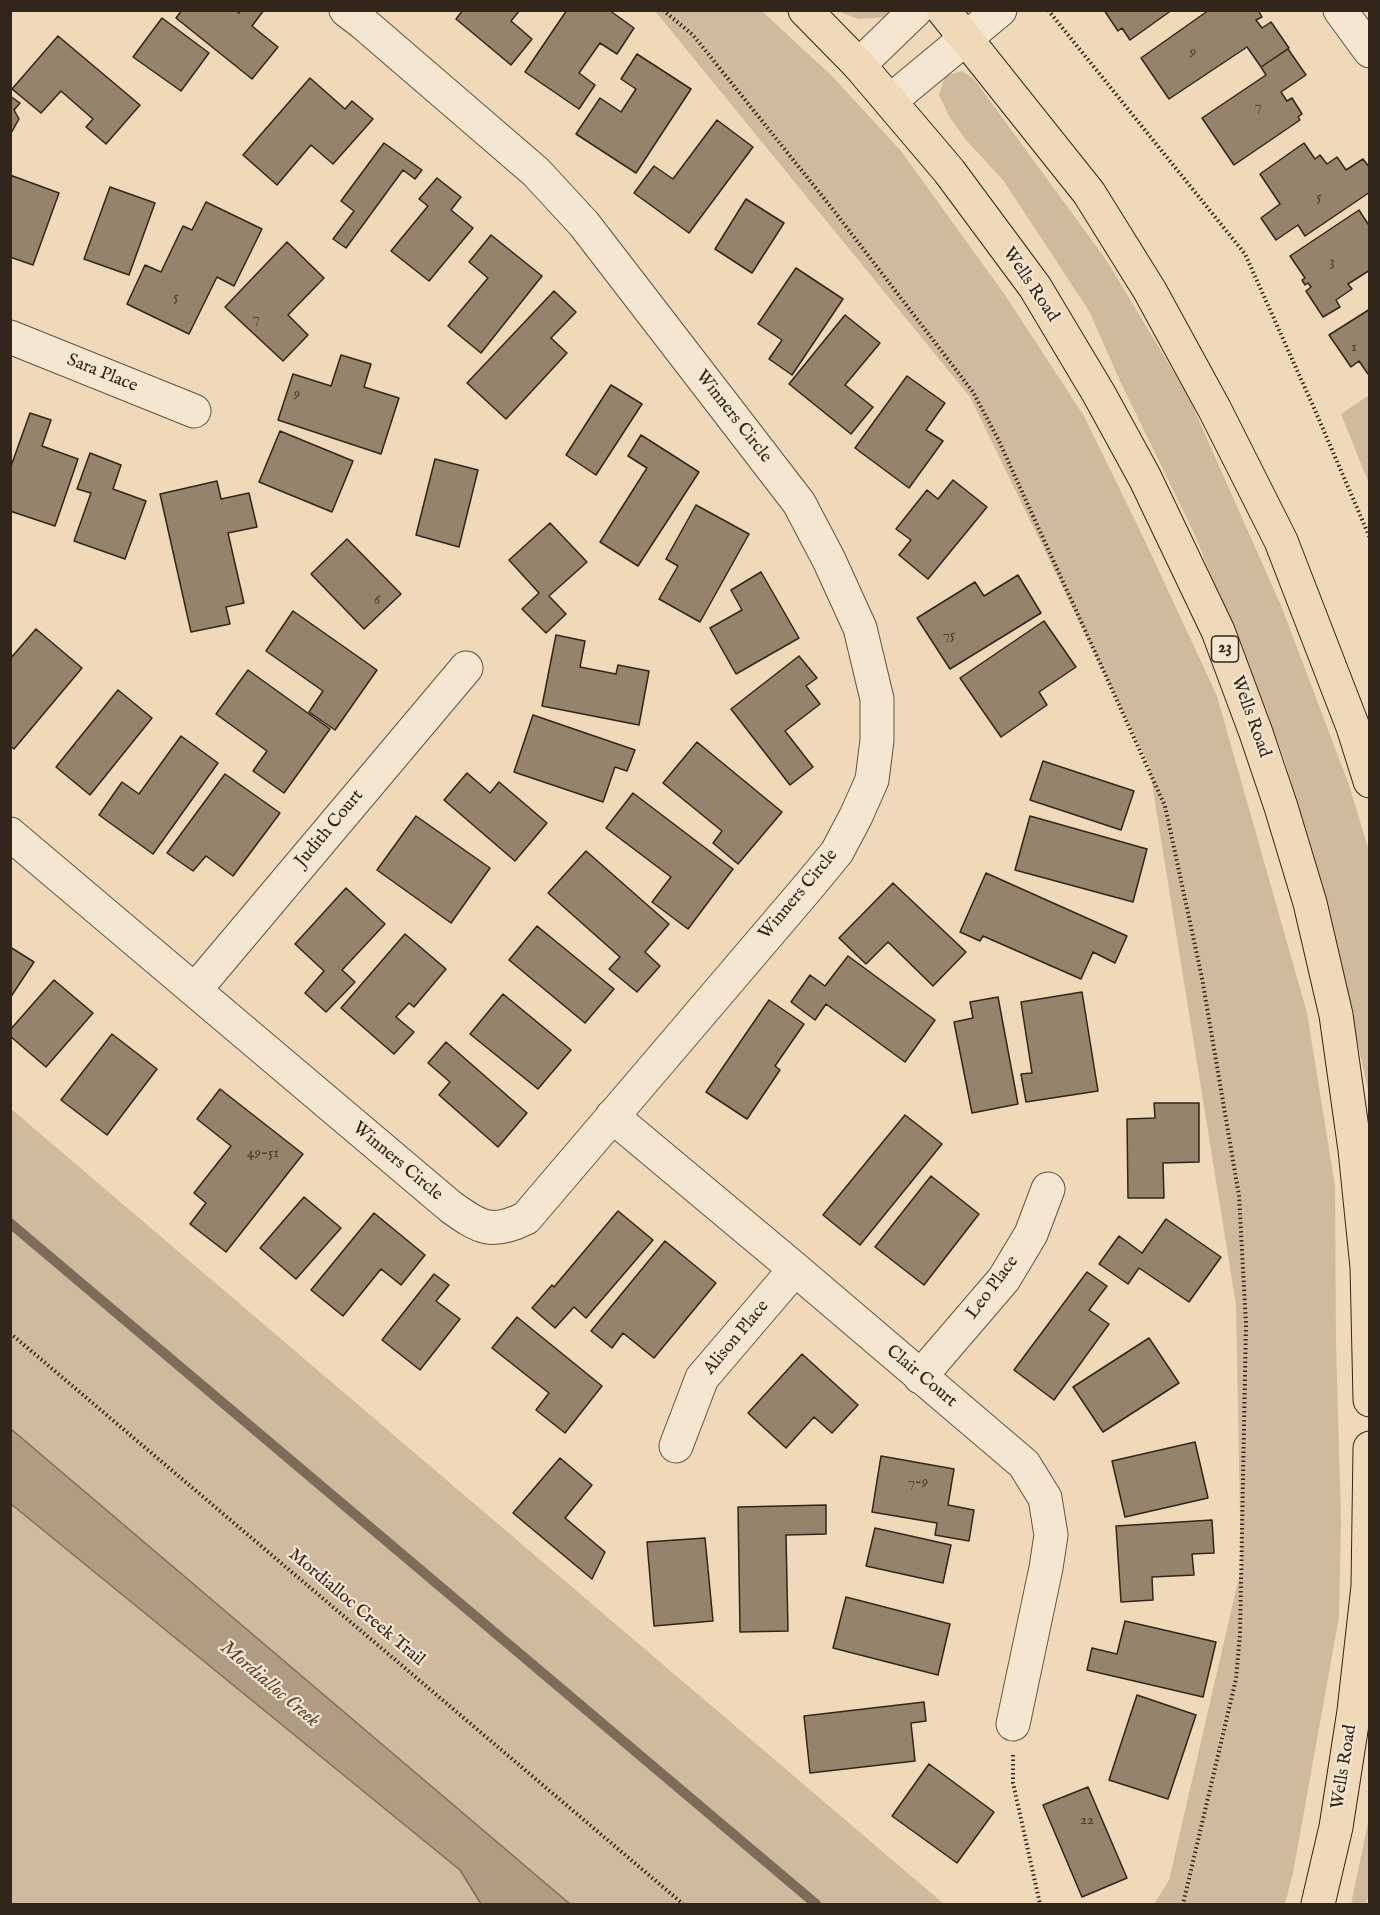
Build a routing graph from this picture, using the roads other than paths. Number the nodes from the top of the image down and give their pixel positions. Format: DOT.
graph roads {
  1 [pos="805,10"];
  2 [pos="916,10"];
  3 [pos="943,10"];
  4 [pos="1000,10"];
  5 [pos="1340,10"];
  6 [pos="356,14"];
  7 [pos="967,38"];
  8 [pos="1370,51"];
  9 [pos="859,65"];
  10 [pos="890,101"];
  11 [pos="10,337"];
  12 [pos="194,411"];
  13 [pos="466,668"];
  14 [pos="1370,781"];
  15 [pos="10,834"];
  16 [pos="195,990"];
  17 [pos="612,1116"];
  18 [pos="1048,1189"];
  19 [pos="795,1269"];
  20 [pos="920,1377"];
  21 [pos="1370,1400"];
  22 [pos="676,1446"];
  23 [pos="1370,1448"];
  24 [pos="1013,1724"];
  25 [pos="1318,1905"];
  1 -- 9 [label="main road, Wells Road / 23"];
  2 -- 9 [label="street"];
  3 -- 7 [label="main road"];
  4 -- 7 [label="street"];
  5 -- 8 [label="street"];
  6 -- 17 [label="street, Winners Circle"];
  7 -- 10 [label="street"];
  7 -- 14 [label="main road"];
  9 -- 10 [label="main road, Wells Road / 23"];
  10 -- 21 [label="main road, Wells Road / 23"];
  11 -- 12 [label="street, Sara Place"];
  13 -- 16 [label="street, Judith Court"];
  15 -- 16 [label="street, Winners Circle"];
  16 -- 17 [label="street, Winners Circle"];
  17 -- 19 [label="street, Clair Court"];
  18 -- 20 [label="street, Leo Place"];
  19 -- 20 [label="street, Clair Court"];
  19 -- 22 [label="street, Alison Place"];
  20 -- 24 [label="street, Clair Court"];
  23 -- 25 [label="main road, Wells Road"];
}
